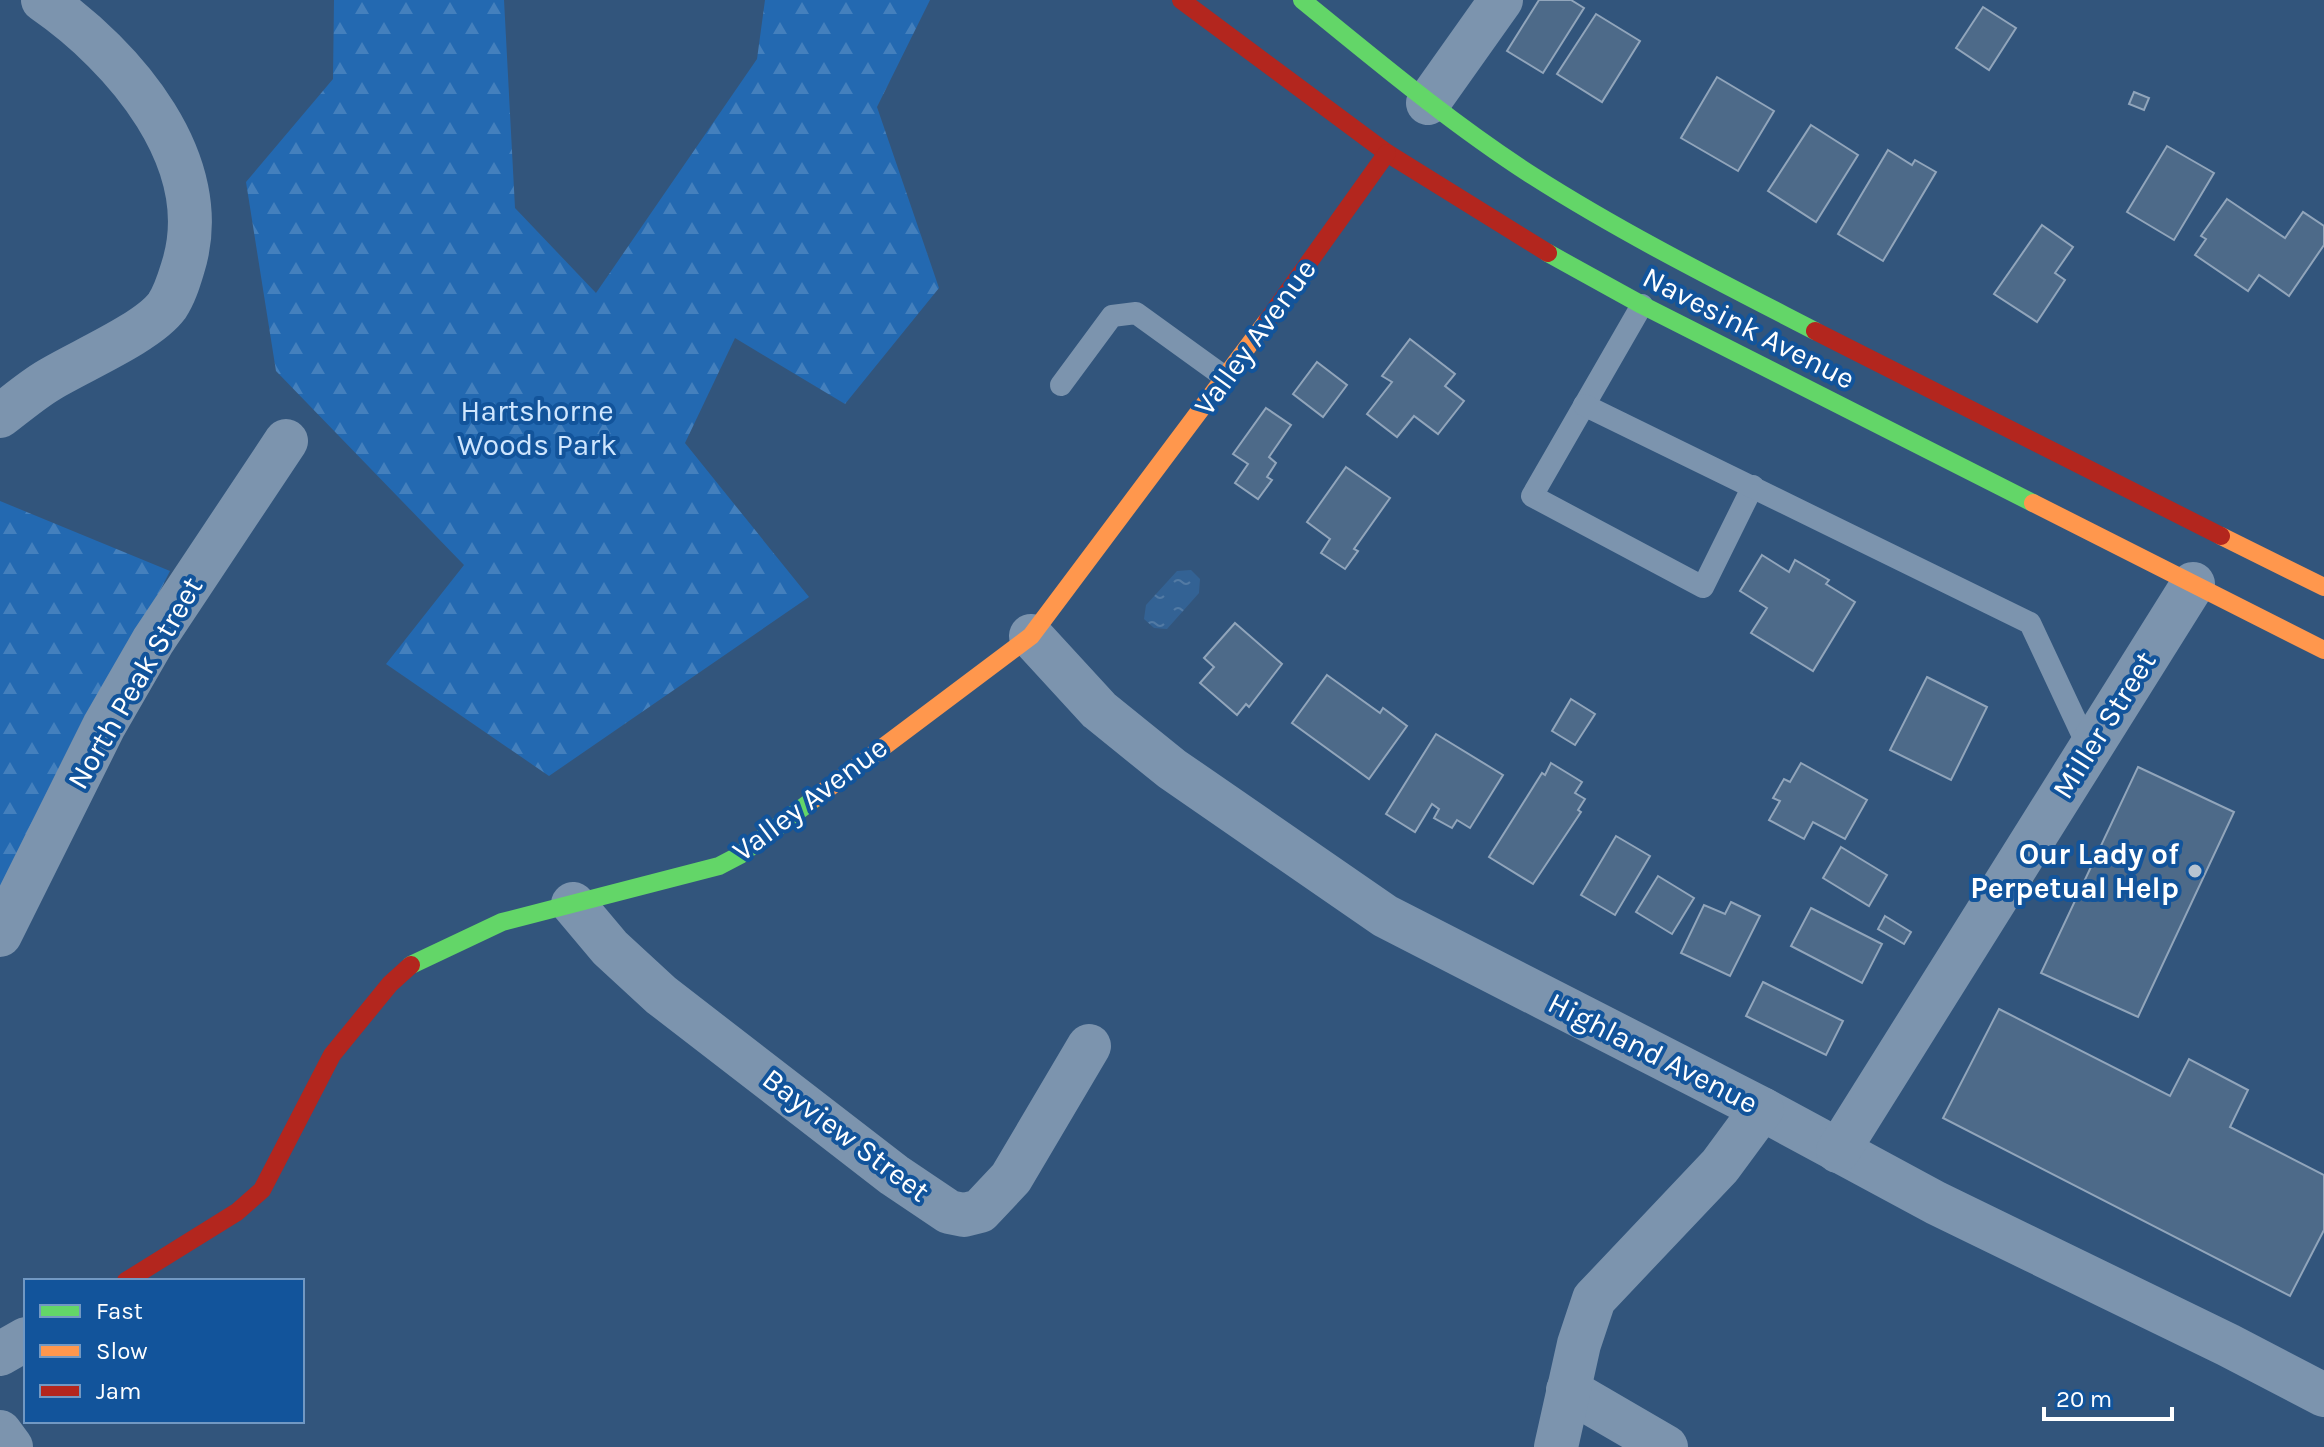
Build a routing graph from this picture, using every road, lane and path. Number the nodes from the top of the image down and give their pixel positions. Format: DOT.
graph roads {
  1 [pos="43,0"];
  2 [pos="1181,0"];
  3 [pos="1302,0"];
  4 [pos="1501,0"];
  5 [pos="1428,103"];
  6 [pos="1387,153"];
  7 [pos="1642,305"];
  8 [pos="1226,378"];
  9 [pos="1061,385"];
  10 [pos="1584,405"];
  11 [pos="0,416"];
  12 [pos="286,441"];
  13 [pos="1753,486"];
  14 [pos="2206,559"];
  15 [pos="2324,587"];
  16 [pos="1031,636"];
  17 [pos="2324,650"];
  18 [pos="2089,749"];
  19 [pos="573,904"];
  20 [pos="0,935"];
  21 [pos="1089,1046"];
  22 [pos="1762,1109"];
  23 [pos="1838,1151"];
  24 [pos="129,1279"];
  25 [pos="24,1340"];
  26 [pos="0,1354"];
  27 [pos="1568,1390"];
  28 [pos="2324,1395"];
  29 [pos="0,1432"];
  30 [pos="11,1447"];
  31 [pos="1556,1447"];
  32 [pos="1666,1447"];
  1 -- 11 [label="street"];
  2 -- 6 [label="main road, Navesink Avenue"];
  3 -- 5 [label="main road, Navesink Avenue"];
  4 -- 5 [label="street"];
  5 -- 14 [label="main road, Navesink Avenue"];
  6 -- 7 [label="main road, Navesink Avenue"];
  6 -- 8 [label="main road, Valley Avenue"];
  7 -- 10 [label="lane"];
  7 -- 14 [label="main road, Navesink Avenue"];
  8 -- 9 [label="lane"];
  8 -- 16 [label="main road, Valley Avenue"];
  10 -- 13 [label="lane"];
  10 -- 13 [label="lane"];
  12 -- 20 [label="street, North Peak Street"];
  13 -- 18 [label="lane"];
  14 -- 15 [label="main road, Navesink Avenue"];
  14 -- 17 [label="main road, Navesink Avenue"];
  14 -- 18 [label="street, Miller Street"];
  16 -- 19 [label="main road, Valley Avenue"];
  16 -- 22 [label="street, Highland Avenue"];
  18 -- 23 [label="street, Miller Street"];
  19 -- 21 [label="street, Bayview Street"];
  19 -- 24 [label="main road, Valley Avenue"];
  22 -- 23 [label="street, Highland Avenue"];
  22 -- 27 [label="street"];
  23 -- 28 [label="street, Highland Avenue"];
  25 -- 26 [label="street"];
  27 -- 31 [label="street"];
  27 -- 32 [label="street"];
  29 -- 30 [label="street"];
}
